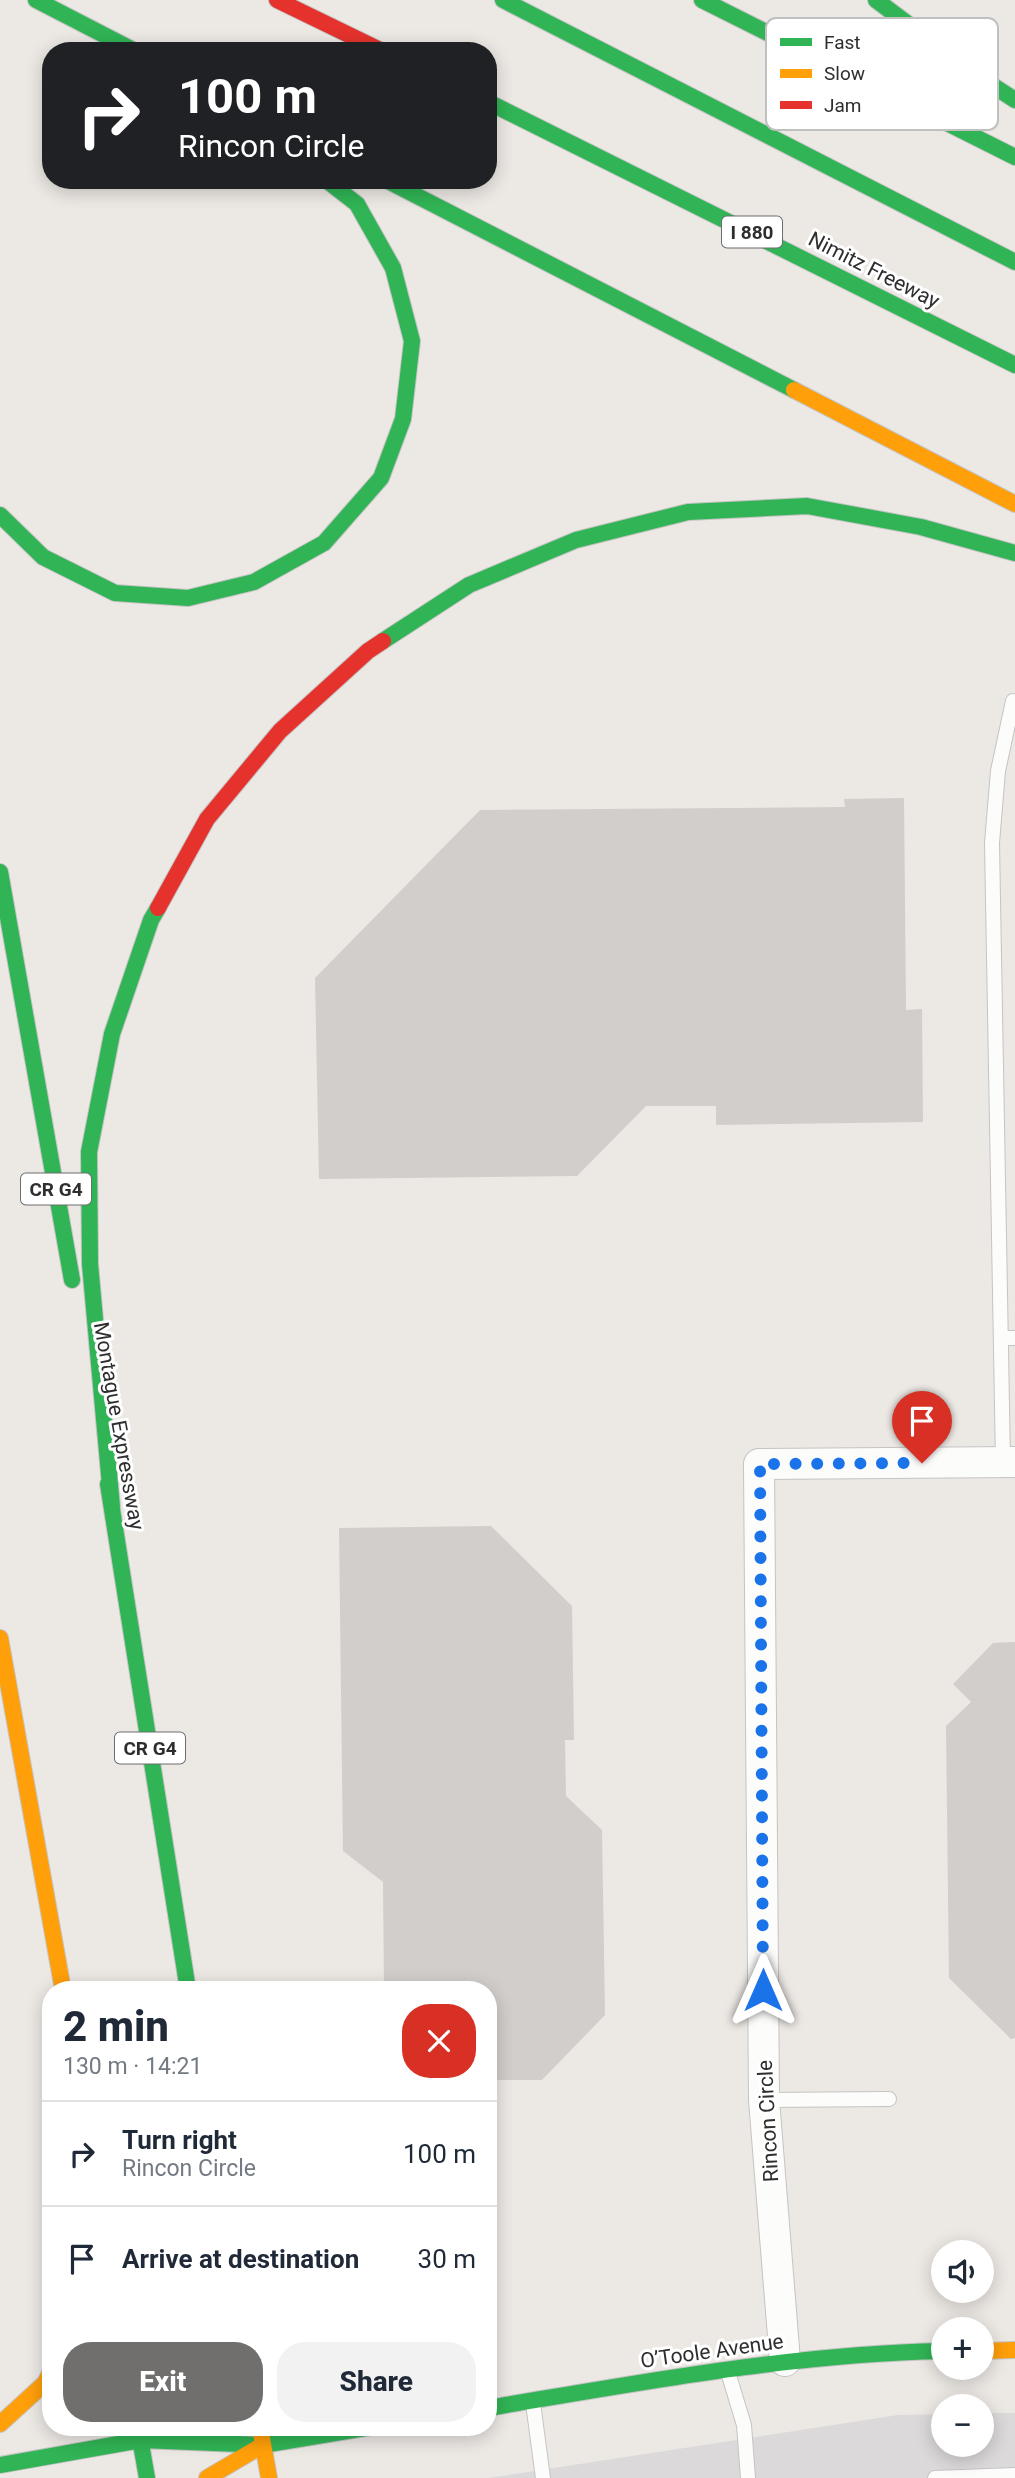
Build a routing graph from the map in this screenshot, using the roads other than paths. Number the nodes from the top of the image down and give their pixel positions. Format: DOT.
graph roads {
  1 [pos="36,0"];
  2 [pos="277,0"];
  3 [pos="503,0"];
  4 [pos="702,0"];
  5 [pos="876,0"];
  6 [pos="900,18"];
  7 [pos="766,32"];
  8 [pos="118,42"];
  9 [pos="363,42"];
  10 [pos="998,89"];
  11 [pos="1015,100"];
  12 [pos="497,106"];
  13 [pos="961,130"];
  14 [pos="1015,157"];
  15 [pos="337,189"];
  16 [pos="403,189"];
  17 [pos="1015,262"];
  18 [pos="1015,365"];
  19 [pos="1015,504"];
  20 [pos="0,515"];
  21 [pos="1015,553"];
  22 [pos="1015,702"];
  23 [pos="0,872"];
  24 [pos="74,1291"];
  25 [pos="78,1318"];
  26 [pos="1008,1338"];
  27 [pos="1009,1462"];
  28 [pos="112,1507"];
  29 [pos="0,1637"];
  30 [pos="61,1981"];
  31 [pos="187,1981"];
  32 [pos="889,2099"];
  33 [pos="764,2101"];
  34 [pos="1015,2350"];
  35 [pos="931,2351"];
  36 [pos="994,2351"];
  37 [pos="785,2361"];
  38 [pos="726,2368"];
  39 [pos="42,2386"];
  40 [pos="533,2400"];
  41 [pos="497,2406"];
  42 [pos="0,2424"];
  43 [pos="131,2436"];
  44 [pos="140,2436"];
  45 [pos="162,2436"];
  46 [pos="262,2436"];
  47 [pos="317,2436"];
  48 [pos="263,2445"];
  49 [pos="0,2465"];
  50 [pos="1015,2475"];
  51 [pos="147,2478"];
  52 [pos="207,2478"];
  53 [pos="269,2478"];
  54 [pos="543,2478"];
  55 [pos="748,2478"];
  56 [pos="935,2478"];
  1 -- 8 [label="main road"];
  2 -- 9 [label="main road"];
  3 -- 17 [label="main road"];
  4 -- 7 [label="main road"];
  5 -- 6 [label="main road"];
  10 -- 11 [label="main road"];
  12 -- 18 [label="main road, Nimitz Freeway / I 880"];
  13 -- 14 [label="main road"];
  15 -- 20 [label="main road"];
  16 -- 19 [label="main road"];
  21 -- 28 [label="main road"];
  22 -- 26 [label="lane"];
  23 -- 24 [label="main road, CR G4"];
  25 -- 28 [label="main road, Montague Expressway / CR G4"];
  26 -- 27 [label="lane"];
  27 -- 33 [label="street, Rincon Circle"];
  28 -- 31 [label="main road, Montague Expressway / CR G4"];
  29 -- 30 [label="main road"];
  32 -- 33 [label="lane"];
  33 -- 37 [label="street, Rincon Circle"];
  34 -- 36 [label="main road"];
  35 -- 37 [label="main road, O’Toole Avenue"];
  37 -- 38 [label="main road, O’Toole Avenue"];
  38 -- 40 [label="main road, O’Toole Avenue"];
  38 -- 55 [label="lane"];
  39 -- 42 [label="main road"];
  40 -- 41 [label="main road, O’Toole Avenue"];
  40 -- 54 [label="lane"];
  43 -- 49 [label="main road"];
  44 -- 51 [label="main road"];
  45 -- 48 [label="main road"];
  46 -- 48 [label="main road"];
  47 -- 48 [label="main road"];
  48 -- 52 [label="main road"];
  48 -- 53 [label="main road"];
  50 -- 56 [label="lane"];
}
